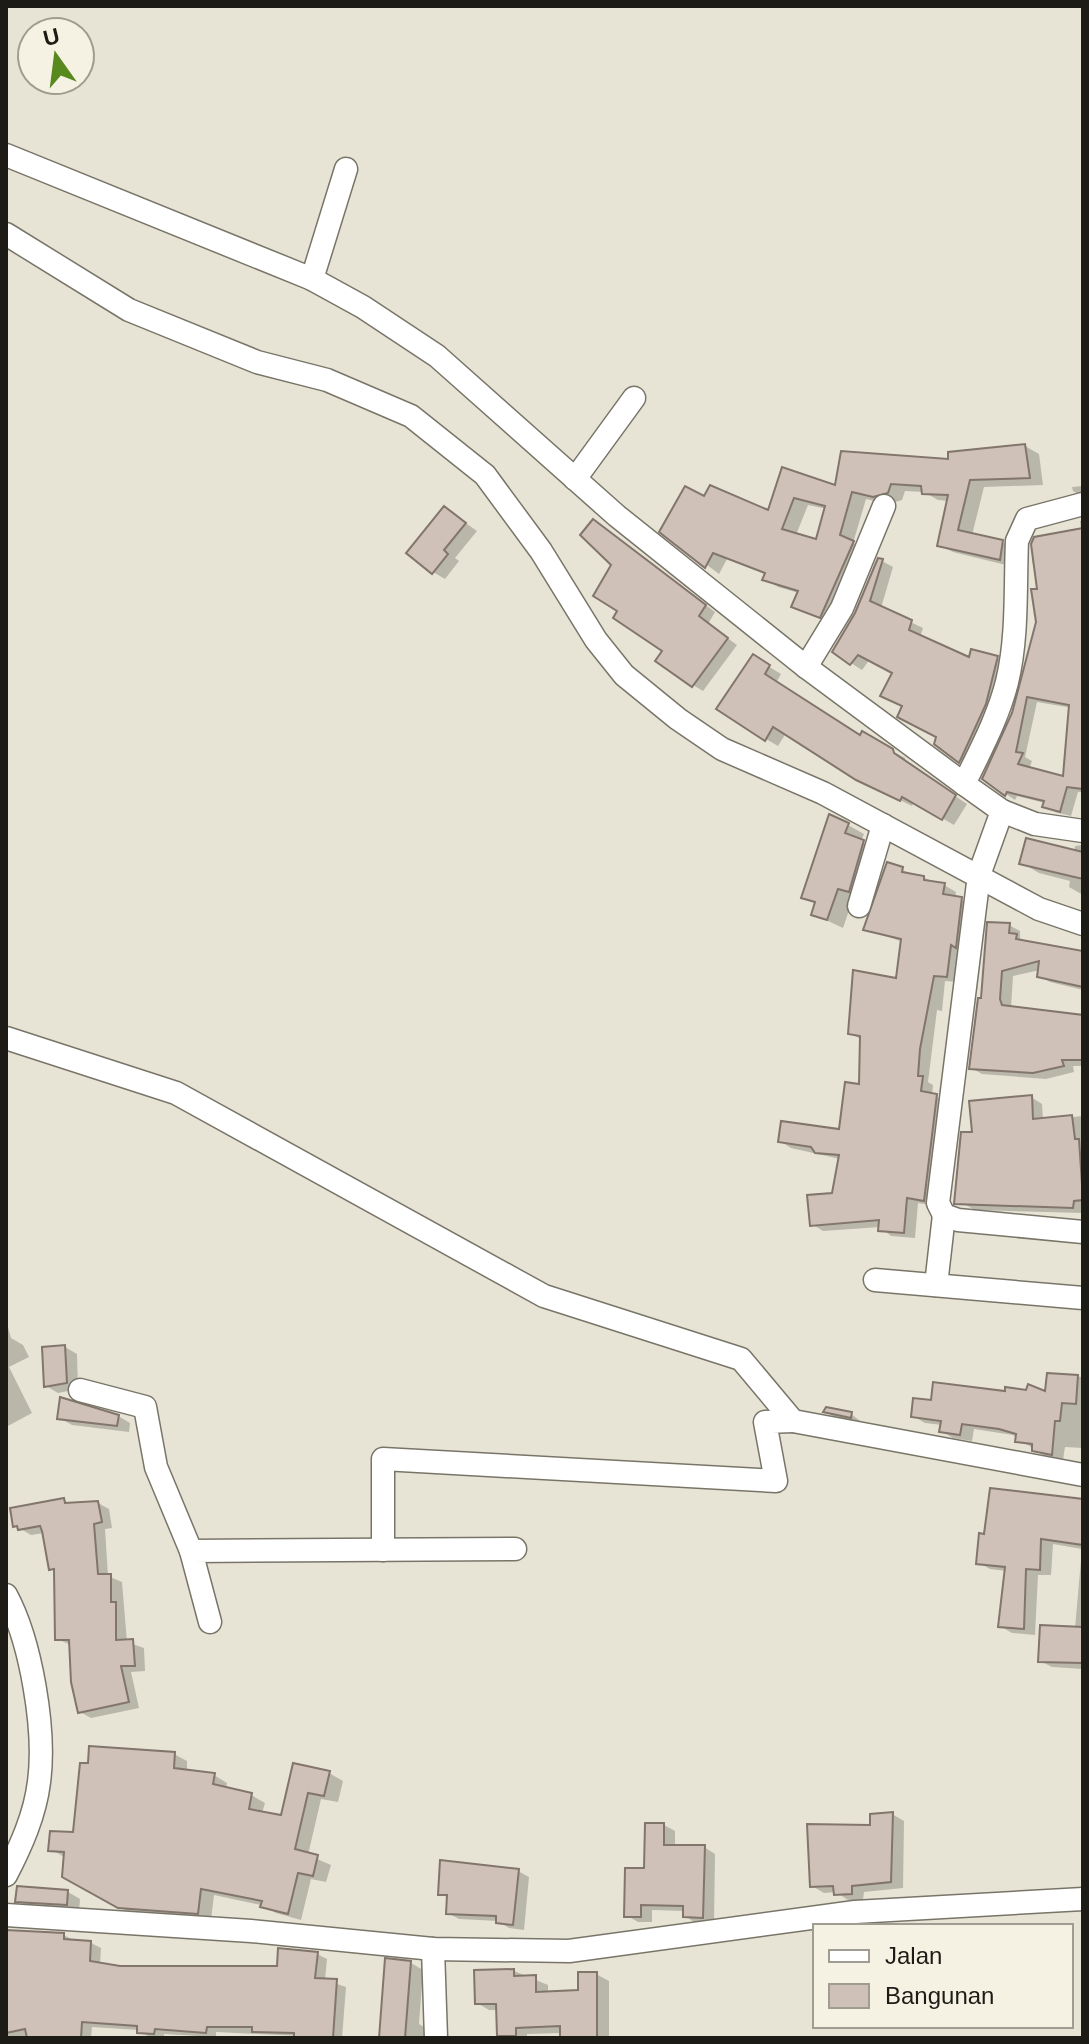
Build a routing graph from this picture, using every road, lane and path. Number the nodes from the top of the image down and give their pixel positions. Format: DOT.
graph roads {
  1 [pos="6,155"];
  2 [pos="346,169"];
  3 [pos="6,234"];
  4 [pos="312,279"];
  5 [pos="634,398"];
  6 [pos="575,479"];
  7 [pos="1083,504"];
  8 [pos="884,506"];
  9 [pos="806,667"];
  10 [pos="964,784"];
  11 [pos="1002,811"];
  12 [pos="883,825"];
  13 [pos="1083,831"];
  14 [pos="985,855"];
  15 [pos="859,906"];
  16 [pos="1083,924"];
  17 [pos="6,1038"];
  18 [pos="944,1215"];
  19 [pos="1083,1232"];
  20 [pos="875,1280"];
  21 [pos="936,1285"];
  22 [pos="1083,1298"];
  23 [pos="80,1390"];
  24 [pos="793,1421"];
  25 [pos="1083,1475"];
  26 [pos="515,1549"];
  27 [pos="383,1550"];
  28 [pos="191,1551"];
  29 [pos="6,1595"];
  30 [pos="210,1622"];
  31 [pos="6,1875"];
  32 [pos="1083,1899"];
  33 [pos="11,1916"];
  34 [pos="433,1949"];
  35 [pos="436,2038"];
  1 -- 4 [label="street"];
  2 -- 4 [label="street"];
  3 -- 12 [label="street"];
  4 -- 6 [label="street"];
  5 -- 6 [label="street"];
  6 -- 9 [label="street"];
  7 -- 10 [label="street"];
  8 -- 9 [label="street"];
  9 -- 10 [label="street"];
  10 -- 11 [label="street"];
  11 -- 13 [label="street"];
  11 -- 14 [label="street"];
  12 -- 14 [label="street"];
  12 -- 15 [label="street"];
  14 -- 16 [label="street"];
  14 -- 18 [label="street"];
  17 -- 24 [label="street"];
  18 -- 19 [label="street"];
  18 -- 21 [label="street"];
  20 -- 21 [label="street"];
  21 -- 22 [label="street"];
  23 -- 28 [label="street"];
  24 -- 25 [label="street"];
  24 -- 27 [label="street"];
  26 -- 27 [label="street"];
  27 -- 28 [label="street"];
  28 -- 30 [label="street"];
  29 -- 31 [label="street"];
  32 -- 34 [label="street"];
  33 -- 34 [label="street"];
  34 -- 35 [label="street"];
}
